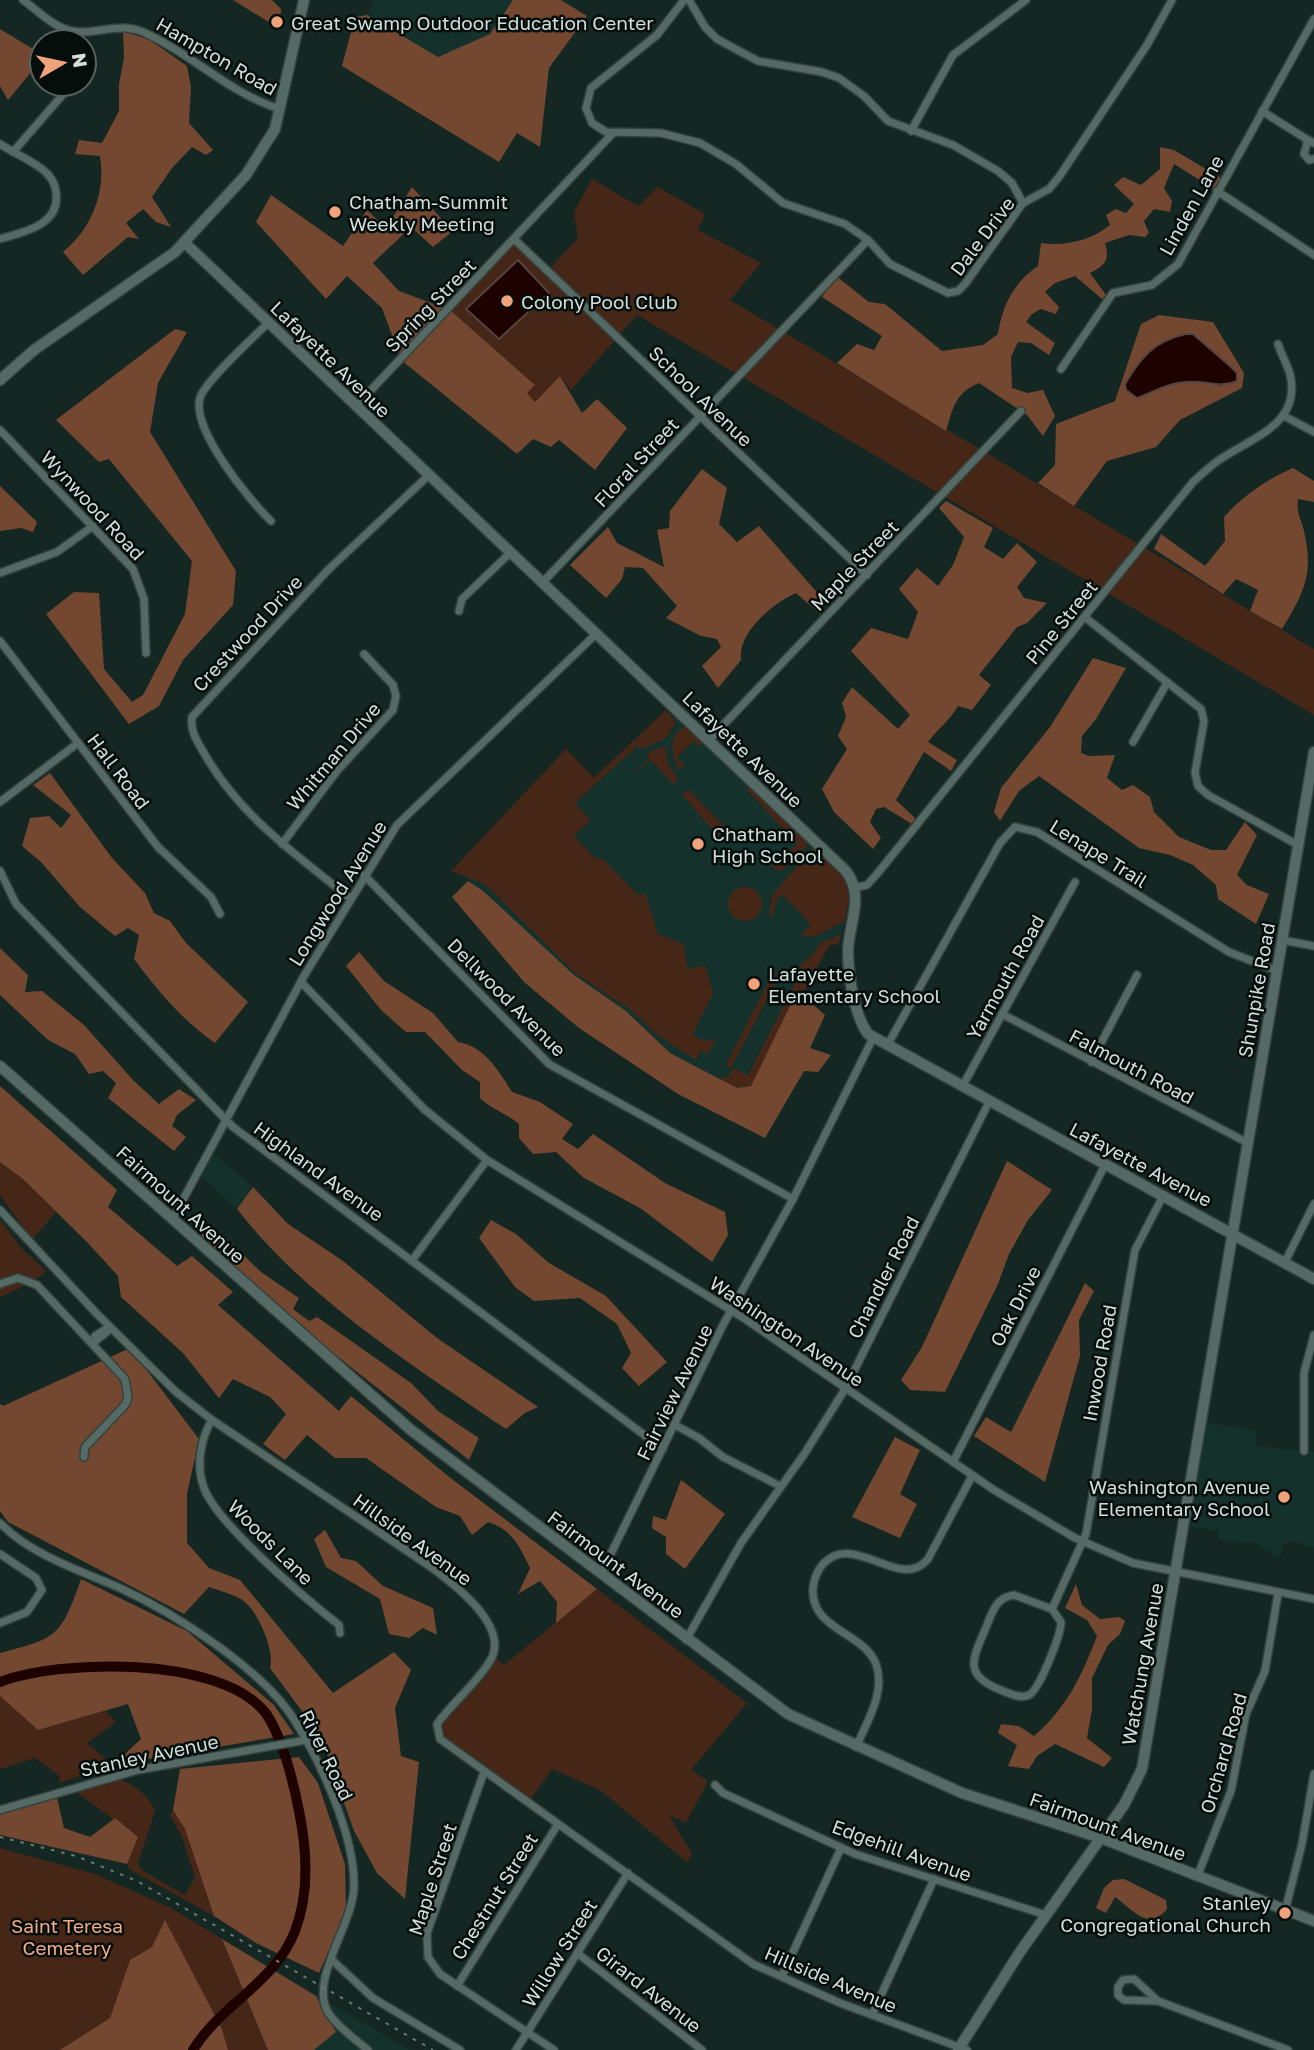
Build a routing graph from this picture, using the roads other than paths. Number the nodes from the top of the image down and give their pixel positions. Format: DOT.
graph roads {
  1 [pos="23,0"];
  2 [pos="304,0"];
  3 [pos="670,0"];
  4 [pos="1026,0"];
  5 [pos="1172,0"];
  6 [pos="684,2"];
  7 [pos="1314,19"];
  8 [pos="66,28"];
  9 [pos="98,30"];
  10 [pos="60,98"];
  11 [pos="280,109"];
  12 [pos="1262,111"];
  13 [pos="911,131"];
  14 [pos="613,133"];
  15 [pos="1311,141"];
  16 [pos="0,144"];
  17 [pos="13,152"];
  18 [pos="1314,159"];
  19 [pos="1217,191"];
  20 [pos="1023,203"];
  21 [pos="0,239"];
  22 [pos="514,239"];
  23 [pos="867,240"];
  24 [pos="185,243"];
  25 [pos="1314,255"];
  26 [pos="268,323"];
  27 [pos="1278,344"];
  28 [pos="1061,369"];
  29 [pos="0,380"];
  30 [pos="356,406"];
  31 [pos="1021,411"];
  32 [pos="700,416"];
  33 [pos="1284,416"];
  34 [pos="0,430"];
  35 [pos="1314,432"];
  36 [pos="429,475"];
  37 [pos="271,521"];
  38 [pos="93,526"];
  39 [pos="510,553"];
  40 [pos="0,573"];
  41 [pos="867,575"];
  42 [pos="542,583"];
  43 [pos="459,611"];
  44 [pos="1086,618"];
  45 [pos="596,634"];
  46 [pos="0,641"];
  47 [pos="146,653"];
  48 [pos="364,654"];
  49 [pos="1167,683"];
  50 [pos="710,739"];
  51 [pos="1133,742"];
  52 [pos="78,743"];
  53 [pos="1314,752"];
  54 [pos="1311,789"];
  55 [pos="0,802"];
  56 [pos="282,844"];
  57 [pos="1298,845"];
  58 [pos="0,871"];
  59 [pos="364,875"];
  60 [pos="1075,882"];
  61 [pos="854,888"];
  62 [pos="350,898"];
  63 [pos="220,914"];
  64 [pos="1282,940"];
  65 [pos="1314,946"];
  66 [pos="1277,971"];
  67 [pos="1137,975"];
  68 [pos="301,982"];
  69 [pos="1002,1014"];
  70 [pos="873,1038"];
  71 [pos="887,1047"];
  72 [pos="1091,1062"];
  73 [pos="0,1066"];
  74 [pos="962,1087"];
  75 [pos="989,1102"];
  76 [pos="227,1120"];
  77 [pos="1248,1143"];
  78 [pos="487,1160"];
  79 [pos="1105,1165"];
  80 [pos="1163,1196"];
  81 [pos="793,1199"];
  82 [pos="1314,1204"];
  83 [pos="0,1210"];
  84 [pos="172,1220"];
  85 [pos="1233,1234"];
  86 [pos="413,1259"];
  87 [pos="1284,1262"];
  88 [pos="1314,1279"];
  89 [pos="0,1284"];
  90 [pos="732,1312"];
  91 [pos="108,1327"];
  92 [pos="1314,1335"];
  93 [pos="94,1342"];
  94 [pos="845,1389"];
  95 [pos="1305,1410"];
  96 [pos="1314,1412"];
  97 [pos="212,1420"];
  98 [pos="675,1425"];
  99 [pos="663,1449"];
  100 [pos="1304,1451"];
  101 [pos="84,1457"];
  102 [pos="953,1462"];
  103 [pos="972,1476"];
  104 [pos="780,1486"];
  105 [pos="0,1522"];
  106 [pos="1083,1542"];
  107 [pos="0,1554"];
  108 [pos="601,1574"];
  109 [pos="1175,1574"];
  110 [pos="1278,1594"];
  111 [pos="1314,1599"];
  112 [pos="1052,1609"];
  113 [pos="0,1623"];
  114 [pos="340,1633"];
  115 [pos="686,1640"];
  116 [pos="306,1740"];
  117 [pos="856,1746"];
  118 [pos="484,1772"];
  119 [pos="1314,1774"];
  120 [pos="715,1785"];
  121 [pos="0,1810"];
  122 [pos="558,1824"];
  123 [pos="1101,1838"];
  124 [pos="841,1848"];
  125 [pos="628,1873"];
  126 [pos="1197,1877"];
  127 [pos="934,1879"];
  128 [pos="1285,1911"];
  129 [pos="1046,1915"];
  130 [pos="1314,1921"];
  131 [pos="577,1953"];
  132 [pos="332,1959"];
  133 [pos="782,1976"];
  134 [pos="457,1986"];
  135 [pos="1158,2001"];
  136 [pos="872,2015"];
  137 [pos="527,2032"];
  138 [pos="962,2049"];
  139 [pos="368,2050"];
  140 [pos="460,2050"];
  141 [pos="516,2050"];
  142 [pos="554,2050"];
  143 [pos="702,2050"];
  144 [pos="1288,2050"];
  1 -- 8 [label="street"];
  2 -- 11 [label="main road"];
  3 -- 6 [label="street"];
  4 -- 13 [label="street"];
  5 -- 20 [label="street, Dale Drive"];
  6 -- 13 [label="street"];
  6 -- 14 [label="street"];
  7 -- 12 [label="street, Linden Lane"];
  9 -- 11 [label="street, Hampton Road"];
  10 -- 17 [label="street"];
  11 -- 24 [label="main road"];
  12 -- 15 [label="street"];
  12 -- 19 [label="street, Linden Lane"];
  13 -- 20 [label="street"];
  14 -- 22 [label="street, Spring Street"];
  14 -- 23 [label="street, Dale Drive"];
  15 -- 18 [label="street"];
  16 -- 17 [label="street"];
  17 -- 21 [label="street"];
  19 -- 25 [label="street"];
  19 -- 28 [label="street, Linden Lane"];
  20 -- 23 [label="street, Dale Drive"];
  22 -- 30 [label="street, Spring Street"];
  22 -- 32 [label="street, School Avenue"];
  23 -- 32 [label="street, Floral Street"];
  24 -- 26 [label="main road, Lafayette Avenue"];
  24 -- 29 [label="main road"];
  26 -- 30 [label="main road, Lafayette Avenue"];
  26 -- 37 [label="street"];
  27 -- 33 [label="street"];
  30 -- 36 [label="main road, Lafayette Avenue"];
  31 -- 41 [label="street, Maple Street"];
  32 -- 41 [label="street, School Avenue"];
  32 -- 42 [label="street, Floral Street"];
  33 -- 35 [label="street"];
  33 -- 44 [label="street, Pine Street"];
  34 -- 38 [label="street, Wynwood Road"];
  36 -- 39 [label="main road, Lafayette Avenue"];
  36 -- 56 [label="street, Crestwood Drive"];
  38 -- 40 [label="street"];
  38 -- 47 [label="street, Wynwood Road"];
  39 -- 42 [label="main road, Lafayette Avenue"];
  39 -- 43 [label="street"];
  41 -- 50 [label="street, Maple Street"];
  42 -- 45 [label="main road, Lafayette Avenue"];
  44 -- 49 [label="street"];
  44 -- 61 [label="street, Pine Street"];
  45 -- 50 [label="main road, Lafayette Avenue"];
  45 -- 59 [label="street, Longwood Avenue"];
  46 -- 52 [label="street, Hall Road"];
  48 -- 56 [label="street, Whitman Drive"];
  49 -- 51 [label="street"];
  49 -- 57 [label="street"];
  50 -- 61 [label="main road, Lafayette Avenue"];
  52 -- 55 [label="street"];
  52 -- 63 [label="street, Hall Road"];
  53 -- 54 [label="main road, Shunpike Road"];
  54 -- 57 [label="main road, Shunpike Road"];
  56 -- 62 [label="street, Crestwood Drive"];
  57 -- 64 [label="main road, Shunpike Road"];
  58 -- 76 [label="street, Highland Avenue"];
  59 -- 62 [label="street, Longwood Avenue"];
  59 -- 81 [label="street, Dellwood Avenue"];
  60 -- 69 [label="street, Yarmouth Road"];
  61 -- 70 [label="main road"];
  62 -- 68 [label="street, Longwood Avenue"];
  64 -- 65 [label="street"];
  64 -- 66 [label="main road, Shunpike Road"];
  66 -- 71 [label="street, Lenape Trail"];
  66 -- 77 [label="main road, Shunpike Road"];
  67 -- 72 [label="street"];
  68 -- 76 [label="street, Longwood Avenue"];
  68 -- 78 [label="street, Washington Avenue"];
  69 -- 72 [label="street, Falmouth Road"];
  69 -- 74 [label="street, Yarmouth Road"];
  70 -- 71 [label="main road, Lafayette Avenue"];
  70 -- 81 [label="street, Fairview Avenue"];
  71 -- 74 [label="main road, Lafayette Avenue"];
  72 -- 77 [label="street, Falmouth Road"];
  73 -- 84 [label="main road, Fairmount Avenue"];
  74 -- 75 [label="main road, Lafayette Avenue"];
  75 -- 79 [label="main road, Lafayette Avenue"];
  75 -- 94 [label="street, Chandler Road"];
  76 -- 84 [label="street, Longwood Avenue"];
  76 -- 86 [label="street, Highland Avenue"];
  77 -- 85 [label="main road, Shunpike Road"];
  78 -- 86 [label="street"];
  78 -- 90 [label="street, Washington Avenue"];
  79 -- 80 [label="main road, Lafayette Avenue"];
  79 -- 102 [label="street, Oak Drive"];
  80 -- 85 [label="main road, Lafayette Avenue"];
  80 -- 106 [label="street, Inwood Road"];
  81 -- 90 [label="street, Fairview Avenue"];
  82 -- 87 [label="street"];
  83 -- 91 [label="street, Hillside Avenue"];
  84 -- 108 [label="main road, Fairmount Avenue"];
  85 -- 87 [label="main road, Lafayette Avenue"];
  85 -- 109 [label="main road, Watchung Avenue"];
  86 -- 99 [label="street, Highland Avenue"];
  87 -- 88 [label="main road, Lafayette Avenue"];
  89 -- 93 [label="street"];
  90 -- 94 [label="street, Washington Avenue"];
  90 -- 98 [label="street, Fairview Avenue"];
  91 -- 93 [label="street"];
  91 -- 97 [label="street, Hillside Avenue"];
  92 -- 95 [label="street"];
  93 -- 101 [label="street"];
  94 -- 102 [label="street, Washington Avenue"];
  94 -- 104 [label="street, Chandler Road"];
  95 -- 96 [label="street"];
  95 -- 100 [label="street"];
  97 -- 114 [label="street, Woods Lane"];
  97 -- 118 [label="street, Hillside Avenue"];
  98 -- 99 [label="street, Fairview Avenue"];
  98 -- 104 [label="street"];
  99 -- 108 [label="street, Fairview Avenue"];
  102 -- 103 [label="street, Washington Avenue"];
  103 -- 106 [label="street, Washington Avenue"];
  103 -- 117 [label="street"];
  104 -- 115 [label="street, Chandler Road"];
  105 -- 116 [label="street, River Road"];
  106 -- 109 [label="street, Washington Avenue"];
  106 -- 112 [label="street, Inwood Road"];
  107 -- 113 [label="street"];
  108 -- 115 [label="main road, Fairmount Avenue"];
  109 -- 110 [label="street, Washington Avenue"];
  109 -- 123 [label="main road, Watchung Avenue"];
  110 -- 111 [label="street, Washington Avenue"];
  110 -- 126 [label="street, Orchard Road"];
  112 -- 112 [label="street"];
  115 -- 117 [label="main road, Fairmount Avenue"];
  116 -- 121 [label="street, Stanley Avenue"];
  116 -- 132 [label="street, River Road"];
  117 -- 123 [label="main road, Fairmount Avenue"];
  118 -- 122 [label="street, Hillside Avenue"];
  118 -- 134 [label="street, Maple Street"];
  119 -- 128 [label="street"];
  120 -- 124 [label="street, Edgehill Avenue"];
  122 -- 125 [label="street, Hillside Avenue"];
  122 -- 134 [label="street, Chestnut Street"];
  123 -- 126 [label="main road, Fairmount Avenue"];
  123 -- 129 [label="main road, Watchung Avenue"];
  124 -- 127 [label="street, Edgehill Avenue"];
  124 -- 133 [label="street"];
  125 -- 131 [label="street, Willow Street"];
  125 -- 133 [label="street, Hillside Avenue"];
  126 -- 128 [label="main road, Fairmount Avenue"];
  127 -- 129 [label="street, Edgehill Avenue"];
  127 -- 136 [label="street"];
  128 -- 130 [label="main road, Fairmount Avenue"];
  129 -- 138 [label="main road, Watchung Avenue"];
  131 -- 137 [label="street, Willow Street"];
  131 -- 143 [label="street, Girard Avenue"];
  132 -- 139 [label="street, River Road"];
  132 -- 140 [label="street"];
  133 -- 136 [label="street, Hillside Avenue"];
  134 -- 137 [label="street, Maple Street"];
  135 -- 135 [label="street"];
  135 -- 144 [label="street"];
  136 -- 138 [label="street, Hillside Avenue"];
  137 -- 141 [label="street, Willow Street"];
  137 -- 142 [label="street, Maple Street"];
}
